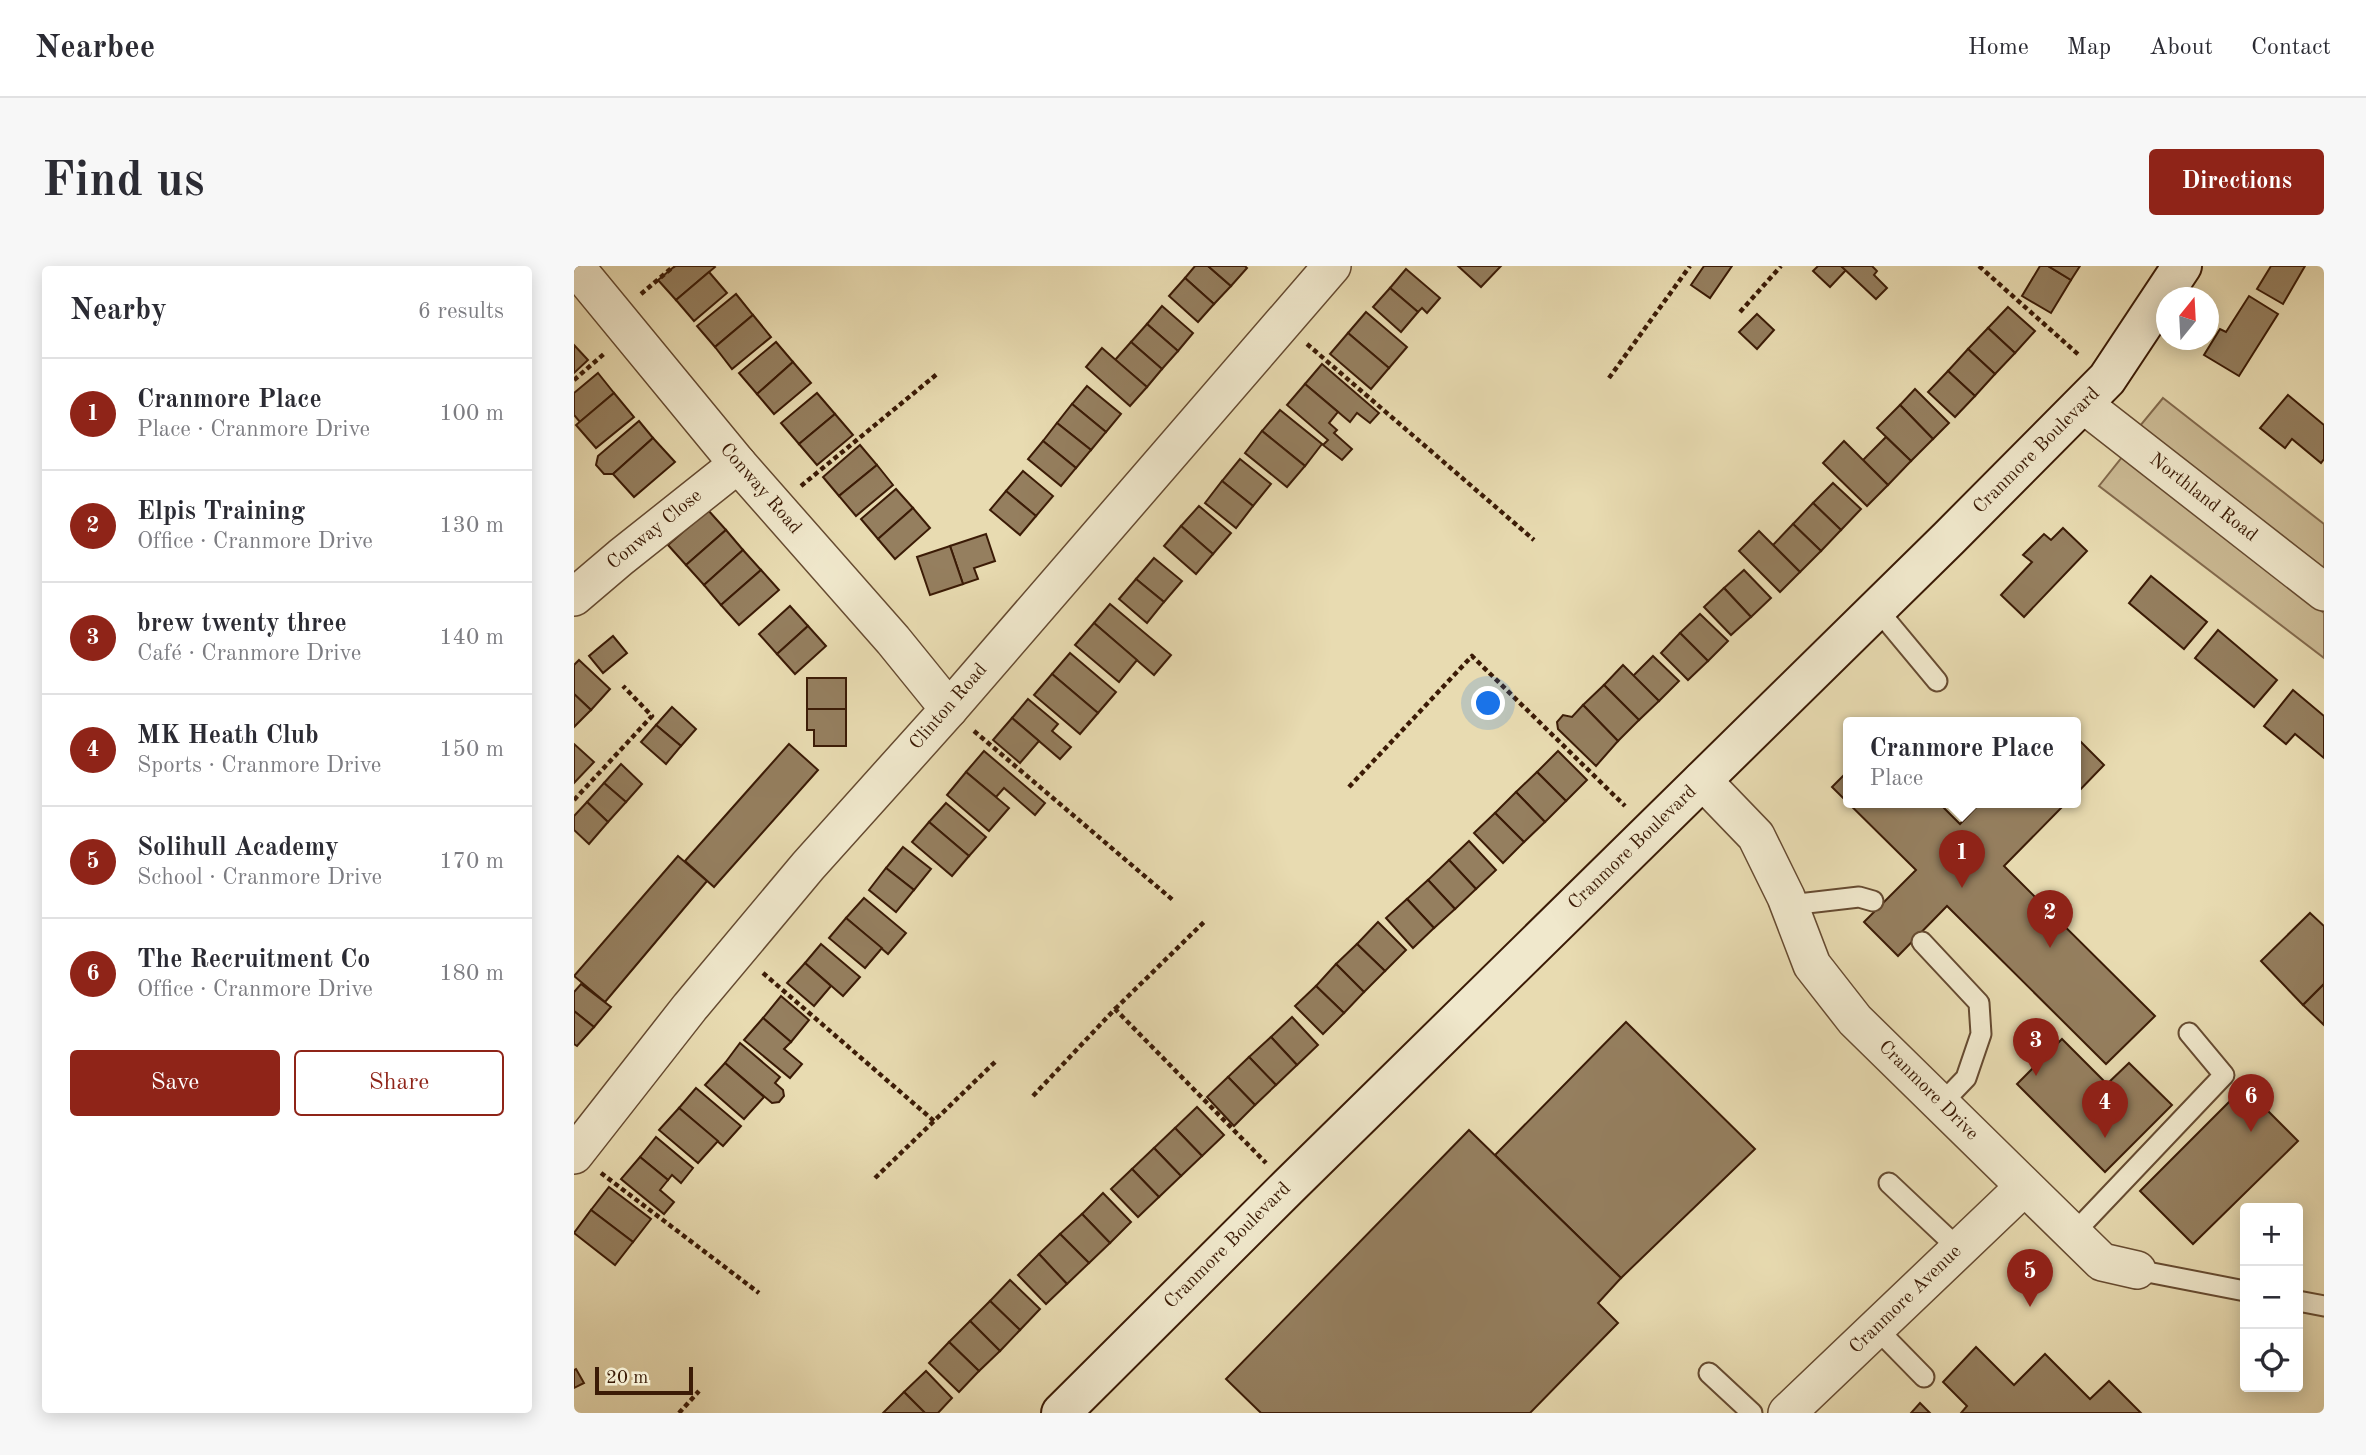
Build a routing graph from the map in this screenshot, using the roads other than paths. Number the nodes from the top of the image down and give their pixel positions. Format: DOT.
graph roads {
  1 [pos="575,266"];
  2 [pos="1332,266"];
  3 [pos="2182,266"];
  4 [pos="2095,392"];
  5 [pos="738,464"];
  6 [pos="2324,592"];
  7 [pos="574,597"];
  8 [pos="1877,609"];
  9 [pos="1937,681"];
  10 [pos="949,709"];
  11 [pos="1702,780"];
  12 [pos="1873,901"];
  13 [pos="1790,905"];
  14 [pos="1922,942"];
  15 [pos="2189,1033"];
  16 [pos="1941,1104"];
  17 [pos="575,1154"];
  18 [pos="1889,1183"];
  19 [pos="2024,1187"];
  20 [pos="2073,1234"];
  21 [pos="1959,1249"];
  22 [pos="2137,1270"];
  23 [pos="2240,1290"];
  24 [pos="2303,1302"];
  25 [pos="2324,1306"];
  26 [pos="1876,1328"];
  27 [pos="1709,1373"];
  28 [pos="1924,1377"];
  29 [pos="1061,1413"];
  30 [pos="1752,1413"];
  31 [pos="1787,1413"];
  1 -- 5 [label="street, Conway Road"];
  2 -- 10 [label="street, Clinton Road"];
  3 -- 4 [label="street, Cranmore Boulevard"];
  4 -- 6 [label="street, Northland Road"];
  4 -- 8 [label="street, Cranmore Boulevard"];
  5 -- 7 [label="street, Conway Close"];
  5 -- 10 [label="street, Conway Road"];
  8 -- 9 [label="lane"];
  8 -- 11 [label="street, Cranmore Boulevard"];
  10 -- 17 [label="street, Clinton Road"];
  11 -- 13 [label="street, Cranmore Drive"];
  11 -- 29 [label="street, Cranmore Boulevard"];
  12 -- 13 [label="lane"];
  13 -- 16 [label="street, Cranmore Drive"];
  14 -- 16 [label="lane"];
  15 -- 20 [label="lane"];
  16 -- 19 [label="street, Cranmore Drive"];
  18 -- 21 [label="lane"];
  19 -- 20 [label="street, Cranmore Drive"];
  19 -- 21 [label="street, Cranmore Avenue"];
  20 -- 22 [label="street, Cranmore Drive"];
  21 -- 26 [label="street, Cranmore Avenue"];
  22 -- 23 [label="lane, Cranmore Drive"];
  24 -- 25 [label="lane"];
  26 -- 28 [label="lane"];
  26 -- 31 [label="street, Cranmore Avenue"];
  27 -- 30 [label="lane"];
}
